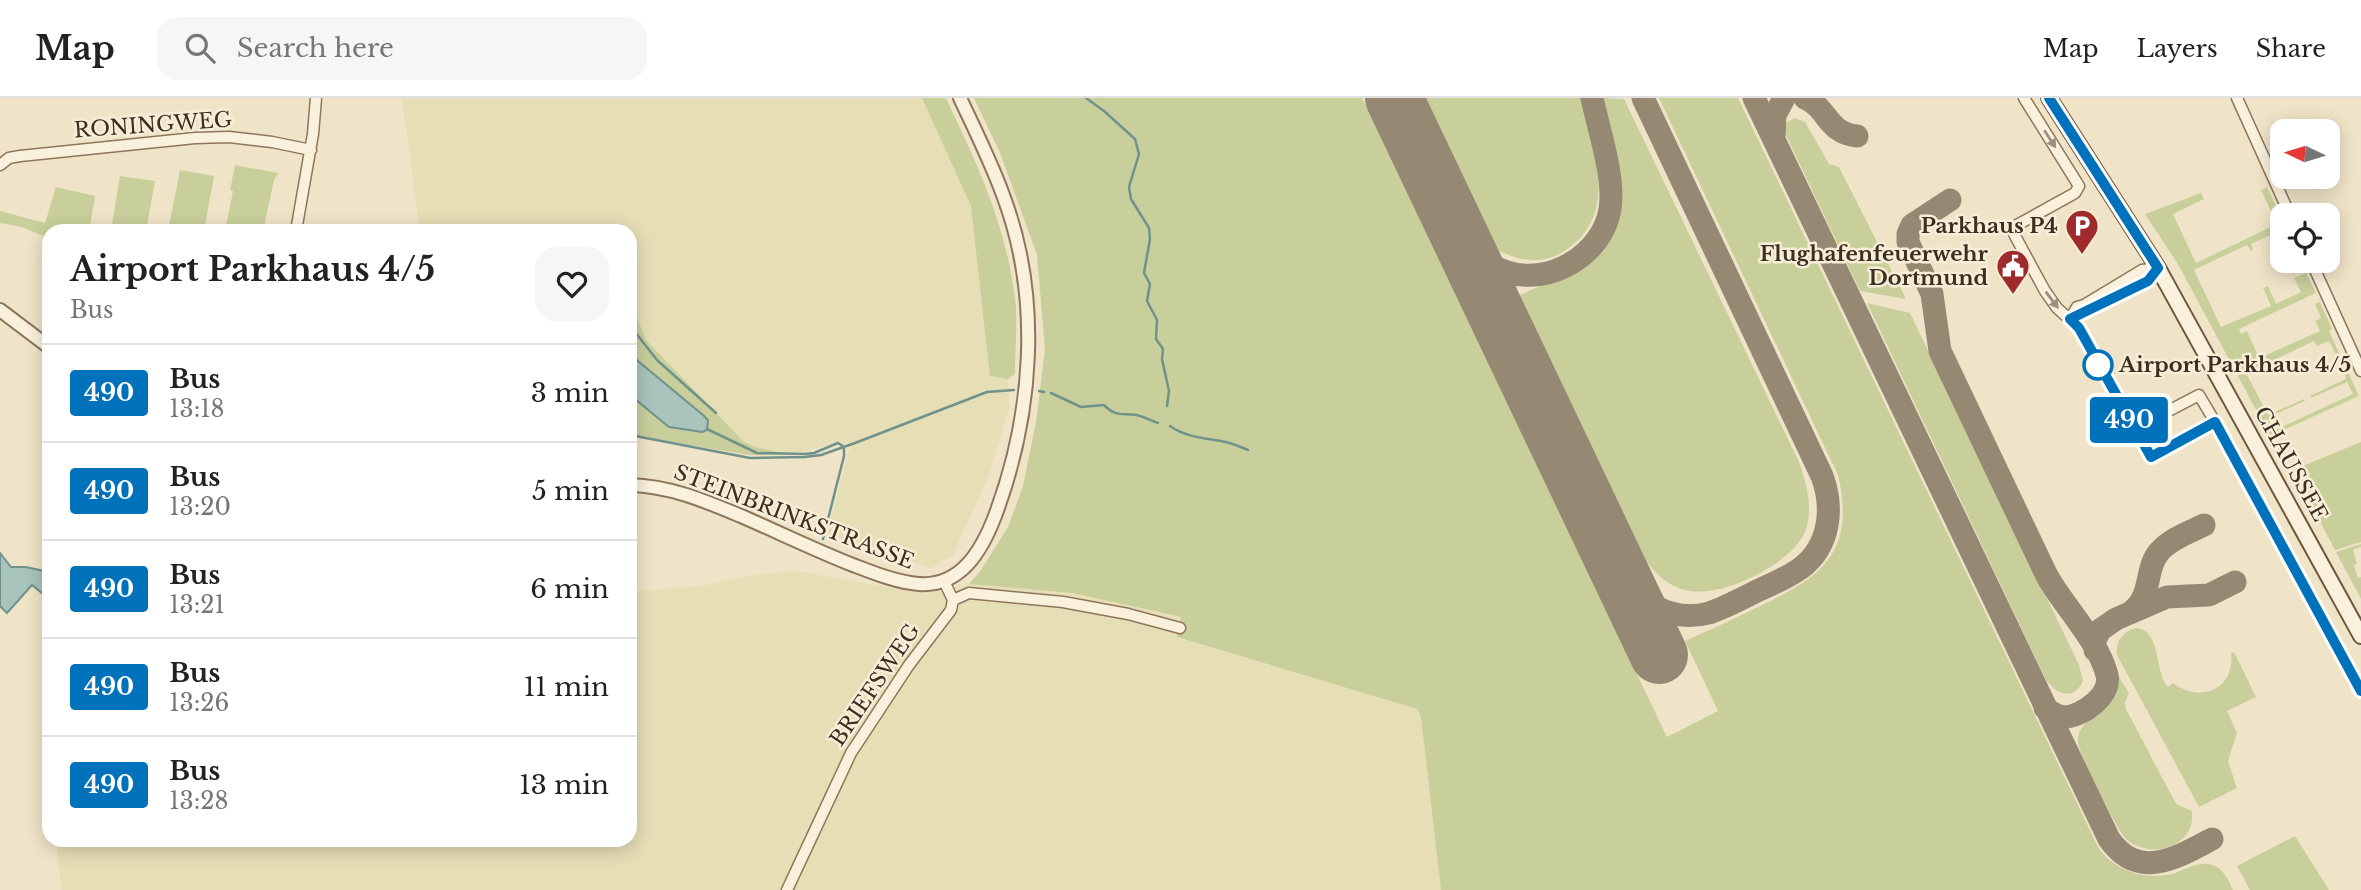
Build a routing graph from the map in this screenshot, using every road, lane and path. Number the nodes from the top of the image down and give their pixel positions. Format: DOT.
graph roads {
  1 [pos="316,98"];
  2 [pos="960,98"];
  3 [pos="2024,98"];
  4 [pos="2049,98"];
  5 [pos="2237,98"];
  6 [pos="311,150"];
  7 [pos="0,165"];
  8 [pos="2285,203"];
  9 [pos="297,224"];
  10 [pos="2158,268"];
  11 [pos="2316,273"];
  12 [pos="0,310"];
  13 [pos="2070,319"];
  14 [pos="42,342"];
  15 [pos="2361,371"];
  16 [pos="2215,422"];
  17 [pos="2134,429"];
  18 [pos="637,485"];
  19 [pos="944,581"];
  20 [pos="953,600"];
  21 [pos="1180,628"];
  22 [pos="2361,636"];
  23 [pos="2361,691"];
  24 [pos="787,890"];
  1 -- 6 [label="street"];
  2 -- 19 [label="street"];
  3 -- 13 [label="street, one-way"];
  4 -- 10 [label="main road, CHAUSSEE"];
  5 -- 8 [label="street"];
  6 -- 7 [label="street, RONINGWEG"];
  6 -- 9 [label="street"];
  10 -- 13 [label="street"];
  10 -- 22 [label="main road, CHAUSSEE"];
  11 -- 15 [label="street"];
  12 -- 14 [label="street"];
  13 -- 17 [label="street"];
  16 -- 17 [label="street"];
  16 -- 17 [label="street"];
  16 -- 23 [label="street"];
  18 -- 19 [label="street, STEINBRINKSTRASSE"];
  19 -- 20 [label="street"];
  20 -- 21 [label="street"];
  20 -- 24 [label="street, BRIEFSWEG"];
}
